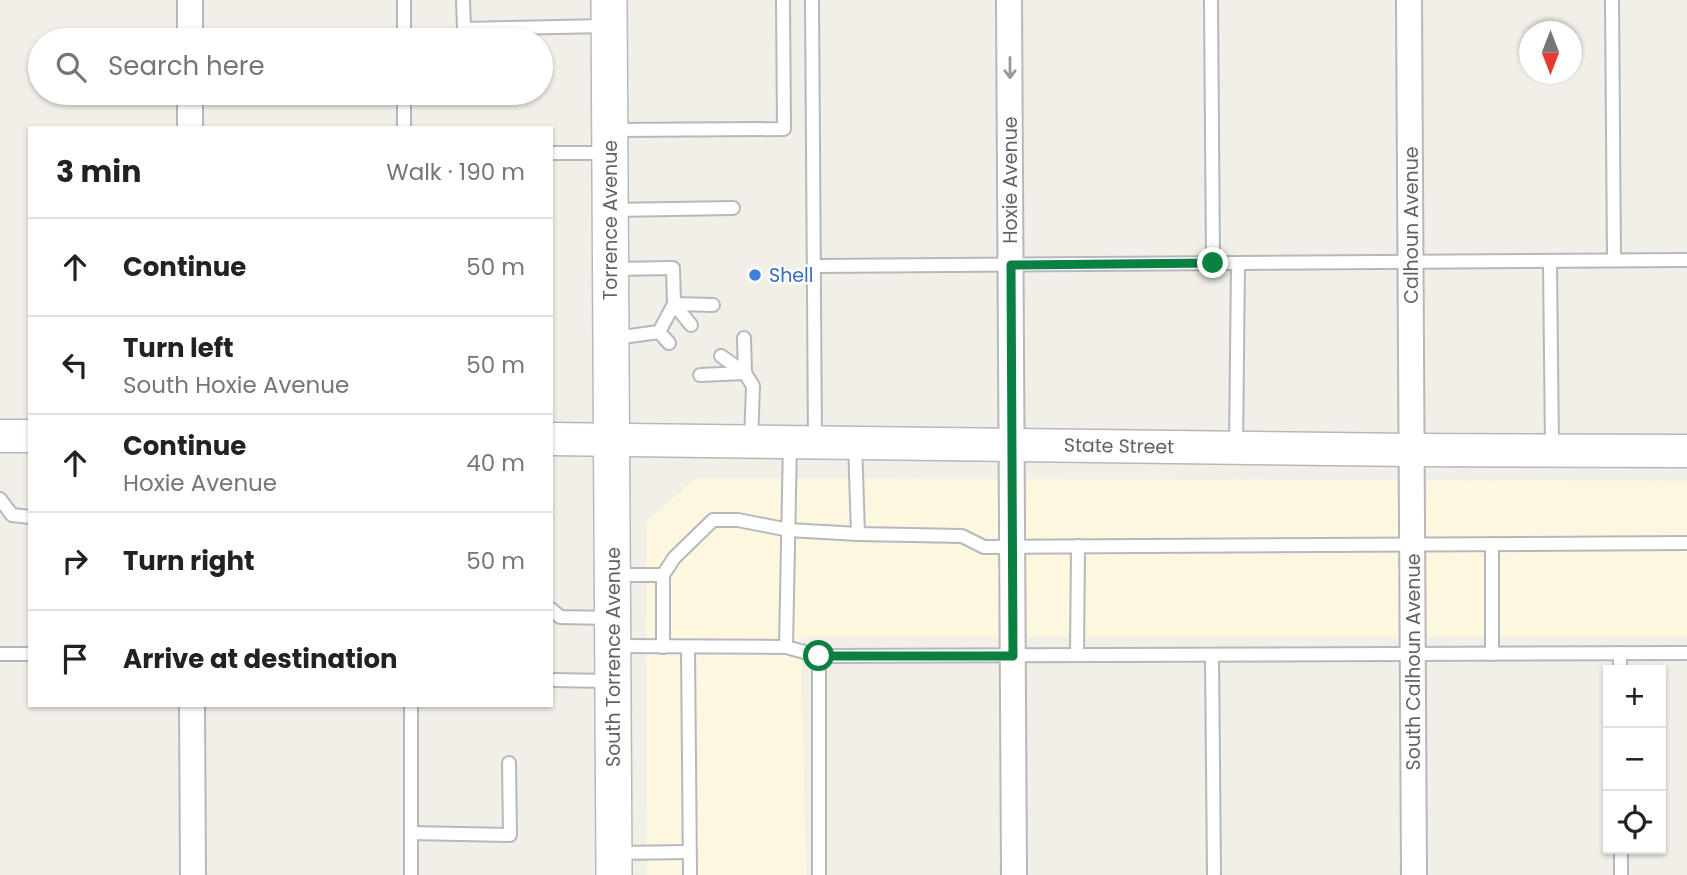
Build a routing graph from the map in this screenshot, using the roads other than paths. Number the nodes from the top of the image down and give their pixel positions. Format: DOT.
graph roads {
  1 [pos="190,0"];
  2 [pos="404,0"];
  3 [pos="463,0"];
  4 [pos="783,0"];
  5 [pos="812,0"];
  6 [pos="1009,0"];
  7 [pos="1211,0"];
  8 [pos="1409,0"];
  9 [pos="1612,0"];
  10 [pos="609,13"];
  11 [pos="190,28"];
  12 [pos="404,28"];
  13 [pos="464,28"];
  14 [pos="473,28"];
  15 [pos="190,105"];
  16 [pos="404,105"];
  17 [pos="190,126"];
  18 [pos="404,126"];
  19 [pos="610,142"];
  20 [pos="553,153"];
  21 [pos="733,208"];
  22 [pos="610,210"];
  23 [pos="1614,260"];
  24 [pos="1687,260"];
  25 [pos="1550,261"];
  26 [pos="1411,262"];
  27 [pos="1213,263"];
  28 [pos="1238,263"];
  29 [pos="1011,265"];
  30 [pos="814,266"];
  31 [pos="610,269"];
  32 [pos="674,304"];
  33 [pos="713,305"];
  34 [pos="691,325"];
  35 [pos="659,332"];
  36 [pos="611,338"];
  37 [pos="744,338"];
  38 [pos="669,343"];
  39 [pos="721,356"];
  40 [pos="745,373"];
  41 [pos="700,375"];
  42 [pos="0,436"];
  43 [pos="28,436"];
  44 [pos="553,439"];
  45 [pos="611,439"];
  46 [pos="751,441"];
  47 [pos="803,442"];
  48 [pos="855,442"];
  49 [pos="1012,444"];
  50 [pos="1236,447"];
  51 [pos="1412,450"];
  52 [pos="1552,450"];
  53 [pos="1687,451"];
  54 [pos="0,499"];
  55 [pos="28,517"];
  56 [pos="789,530"];
  57 [pos="858,534"];
  58 [pos="1687,543"];
  59 [pos="1412,544"];
  60 [pos="1492,544"];
  61 [pos="1078,546"];
  62 [pos="1013,547"];
  63 [pos="612,575"];
  64 [pos="663,575"];
  65 [pos="553,611"];
  66 [pos="613,632"];
  67 [pos="663,647"];
  68 [pos="688,647"];
  69 [pos="786,647"];
  70 [pos="28,653"];
  71 [pos="1620,653"];
  72 [pos="1687,653"];
  73 [pos="0,654"];
  74 [pos="1413,654"];
  75 [pos="1492,654"];
  76 [pos="1077,655"];
  77 [pos="1212,655"];
  78 [pos="819,656"];
  79 [pos="1013,656"];
  80 [pos="1620,665"];
  81 [pos="553,680"];
  82 [pos="613,681"];
  83 [pos="192,707"];
  84 [pos="411,707"];
  85 [pos="509,763"];
  86 [pos="411,832"];
  87 [pos="690,852"];
  88 [pos="1620,854"];
  89 [pos="614,864"];
  90 [pos="193,875"];
  91 [pos="411,875"];
  92 [pos="690,875"];
  93 [pos="819,875"];
  94 [pos="1014,875"];
  95 [pos="1214,875"];
  96 [pos="1415,875"];
  97 [pos="1621,875"];
  1 -- 11 [label="street"];
  2 -- 12 [label="lane"];
  3 -- 13 [label="lane"];
  4 -- 19 [label="lane"];
  5 -- 30 [label="lane"];
  6 -- 29 [label="street, Hoxie Avenue, one-way"];
  7 -- 27 [label="lane"];
  8 -- 26 [label="street, Calhoun Avenue"];
  9 -- 23 [label="lane"];
  10 -- 14 [label="lane"];
  10 -- 19 [label="main road, Torrence Avenue"];
  15 -- 17 [label="street"];
  16 -- 18 [label="lane"];
  19 -- 20 [label="lane"];
  19 -- 22 [label="main road, Torrence Avenue"];
  21 -- 22 [label="lane"];
  22 -- 31 [label="main road, Torrence Avenue"];
  23 -- 24 [label="lane"];
  23 -- 25 [label="lane"];
  25 -- 26 [label="lane"];
  25 -- 52 [label="lane"];
  26 -- 28 [label="lane"];
  26 -- 51 [label="street, Calhoun Avenue"];
  27 -- 28 [label="lane"];
  27 -- 29 [label="lane"];
  28 -- 50 [label="lane"];
  29 -- 30 [label="lane"];
  29 -- 49 [label="street, Hoxie Avenue"];
  30 -- 47 [label="lane"];
  31 -- 32 [label="lane"];
  31 -- 36 [label="main road, Torrence Avenue"];
  32 -- 33 [label="lane"];
  32 -- 34 [label="lane"];
  32 -- 35 [label="lane"];
  35 -- 36 [label="lane"];
  35 -- 38 [label="lane"];
  36 -- 45 [label="main road, Torrence Avenue"];
  37 -- 40 [label="lane"];
  39 -- 40 [label="lane"];
  40 -- 41 [label="lane"];
  40 -- 46 [label="lane"];
  42 -- 43 [label="street"];
  44 -- 45 [label="street, State Street"];
  45 -- 46 [label="street, State Street"];
  45 -- 63 [label="main road, South Torrence Avenue"];
  46 -- 47 [label="street, State Street"];
  47 -- 48 [label="street, State Street"];
  47 -- 56 [label="lane"];
  48 -- 49 [label="street, State Street"];
  48 -- 57 [label="lane"];
  49 -- 50 [label="street, State Street"];
  49 -- 62 [label="street, Hoxie Avenue"];
  50 -- 51 [label="street, State Street"];
  51 -- 52 [label="street, State Street"];
  51 -- 59 [label="street, South Calhoun Avenue"];
  52 -- 53 [label="street, State Street"];
  54 -- 55 [label="lane"];
  56 -- 57 [label="lane"];
  56 -- 64 [label="lane"];
  56 -- 69 [label="lane"];
  57 -- 62 [label="lane"];
  58 -- 60 [label="lane"];
  59 -- 60 [label="lane"];
  59 -- 61 [label="lane"];
  59 -- 74 [label="street, South Calhoun Avenue"];
  60 -- 75 [label="lane"];
  61 -- 62 [label="lane"];
  61 -- 76 [label="lane"];
  62 -- 79 [label="street, Hoxie Avenue"];
  63 -- 64 [label="lane"];
  63 -- 66 [label="main road, South Torrence Avenue"];
  64 -- 67 [label="lane"];
  65 -- 66 [label="lane"];
  66 -- 67 [label="lane"];
  66 -- 82 [label="main road, South Torrence Avenue"];
  67 -- 68 [label="lane"];
  68 -- 69 [label="lane"];
  68 -- 87 [label="lane"];
  69 -- 78 [label="lane"];
  70 -- 73 [label="lane"];
  71 -- 72 [label="lane"];
  71 -- 75 [label="lane"];
  71 -- 80 [label="lane"];
  74 -- 75 [label="lane"];
  74 -- 77 [label="lane"];
  74 -- 96 [label="street, South Calhoun Avenue"];
  76 -- 77 [label="lane"];
  76 -- 79 [label="lane"];
  77 -- 95 [label="lane"];
  78 -- 79 [label="lane"];
  78 -- 93 [label="lane"];
  79 -- 94 [label="street, Hoxie Avenue"];
  81 -- 82 [label="lane"];
  82 -- 89 [label="main road, South Torrence Avenue"];
  83 -- 90 [label="street"];
  84 -- 86 [label="lane"];
  85 -- 86 [label="lane"];
  86 -- 91 [label="lane"];
  87 -- 89 [label="lane"];
  87 -- 92 [label="lane"];
  88 -- 97 [label="lane"];
}
